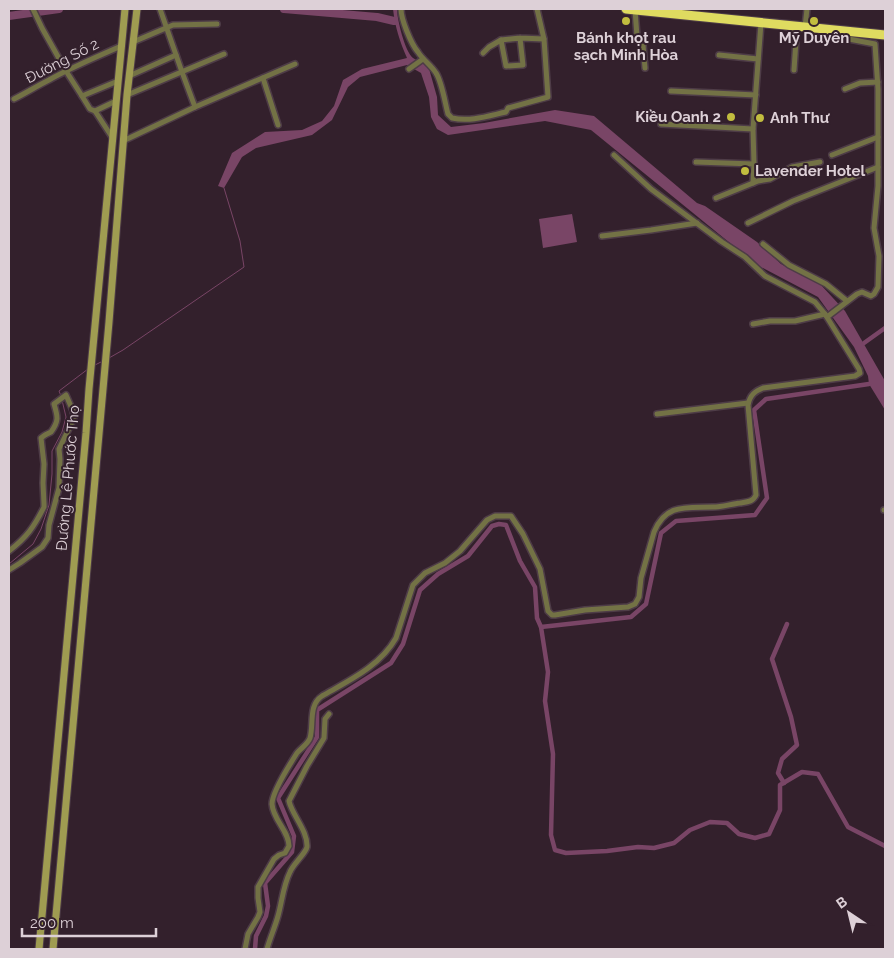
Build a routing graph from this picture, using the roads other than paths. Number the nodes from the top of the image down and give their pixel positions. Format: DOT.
graph roads {
  1 [pos="34,9"];
  2 [pos="125,9"];
  3 [pos="137,9"];
  4 [pos="160,9"];
  5 [pos="401,9"];
  6 [pos="537,9"];
  7 [pos="634,9"];
  8 [pos="807,9"];
  9 [pos="688,12"];
  10 [pos="761,23"];
  11 [pos="217,24"];
  12 [pos="801,27"];
  13 [pos="166,28"];
  14 [pos="833,30"];
  15 [pos="885,35"];
  16 [pos="520,38"];
  17 [pos="544,39"];
  18 [pos="501,40"];
  19 [pos="133,42"];
  20 [pos="121,46"];
  21 [pos="484,53"];
  22 [pos="224,54"];
  23 [pos="176,55"];
  24 [pos="719,55"];
  25 [pos="758,59"];
  26 [pos="422,60"];
  27 [pos="295,64"];
  28 [pos="645,68"];
  29 [pos="409,69"];
  30 [pos="794,70"];
  31 [pos="66,71"];
  32 [pos="182,72"];
  33 [pos="129,76"];
  34 [pos="263,78"];
  35 [pos="118,81"];
  36 [pos="878,82"];
  37 [pos="845,89"];
  38 [pos="671,91"];
  39 [pos="127,95"];
  40 [pos="756,95"];
  41 [pos="82,96"];
  42 [pos="14,99"];
  43 [pos="116,102"];
  44 [pos="195,107"];
  45 [pos="95,111"];
  46 [pos="661,124"];
  47 [pos="278,125"];
  48 [pos="753,129"];
  49 [pos="112,136"];
  50 [pos="878,137"];
  51 [pos="123,141"];
  52 [pos="614,155"];
  53 [pos="832,155"];
  54 [pos="696,162"];
  55 [pos="820,162"];
  56 [pos="110,164"];
  57 [pos="754,164"];
  58 [pos="121,166"];
  59 [pos="878,167"];
  60 [pos="753,183"];
  61 [pos="716,198"];
  62 [pos="697,223"];
  63 [pos="748,223"];
  64 [pos="602,236"];
  65 [pos="763,244"];
  66 [pos="846,302"];
  67 [pos="827,315"];
  68 [pos="752,324"];
  69 [pos="748,403"];
  70 [pos="656,414"];
  71 [pos="86,433"];
  72 [pos="99,433"];
  73 [pos="9,551"];
  74 [pos="9,570"];
  75 [pos="329,714"];
  76 [pos="52,804"];
  77 [pos="66,805"];
  78 [pos="39,949"];
  79 [pos="52,949"];
  80 [pos="245,949"];
  81 [pos="267,949"];
  1 -- 31 [label="street"];
  2 -- 20 [label="street, Đường Lê Phước Thọ"];
  3 -- 19 [label="street, Đường Lê Phước Thọ"];
  4 -- 13 [label="street"];
  5 -- 26 [label="street"];
  6 -- 17 [label="street"];
  7 -- 9 [label="highway"];
  7 -- 28 [label="street"];
  8 -- 12 [label="street"];
  9 -- 10 [label="highway"];
  10 -- 12 [label="highway"];
  10 -- 25 [label="street"];
  11 -- 13 [label="street"];
  12 -- 14 [label="highway"];
  12 -- 30 [label="street"];
  13 -- 19 [label="street"];
  13 -- 23 [label="street"];
  14 -- 15 [label="highway"];
  14 -- 36 [label="street"];
  16 -- 17 [label="street"];
  16 -- 18 [label="street"];
  16 -- 18 [label="street"];
  17 -- 26 [label="street"];
  18 -- 21 [label="street"];
  19 -- 33 [label="street, Đường Lê Phước Thọ"];
  20 -- 31 [label="street, Đường Số 2"];
  20 -- 35 [label="street, Đường Lê Phước Thọ"];
  22 -- 32 [label="street"];
  23 -- 32 [label="street"];
  23 -- 33 [label="street"];
  24 -- 25 [label="street"];
  25 -- 40 [label="street"];
  26 -- 29 [label="street"];
  27 -- 34 [label="street"];
  31 -- 41 [label="street"];
  31 -- 42 [label="street, Đường Số 2"];
  32 -- 39 [label="street"];
  32 -- 44 [label="street"];
  33 -- 39 [label="street, Đường Lê Phước Thọ"];
  34 -- 44 [label="street"];
  34 -- 47 [label="street"];
  35 -- 41 [label="street"];
  35 -- 43 [label="street, Đường Lê Phước Thọ"];
  36 -- 37 [label="street"];
  36 -- 50 [label="street"];
  38 -- 40 [label="street"];
  39 -- 51 [label="street, Đường Lê Phước Thọ"];
  40 -- 48 [label="street"];
  41 -- 45 [label="street"];
  43 -- 45 [label="street"];
  43 -- 49 [label="street, Đường Lê Phước Thọ"];
  44 -- 51 [label="street"];
  45 -- 49 [label="street"];
  46 -- 48 [label="street"];
  48 -- 57 [label="street"];
  49 -- 56 [label="street, Đường Lê Phước Thọ"];
  50 -- 53 [label="street"];
  50 -- 59 [label="street"];
  51 -- 58 [label="street, Đường Lê Phước Thọ"];
  52 -- 62 [label="street"];
  54 -- 57 [label="street"];
  55 -- 60 [label="street"];
  56 -- 58 [label="street"];
  56 -- 71 [label="street, Đường Lê Phước Thọ"];
  57 -- 60 [label="street"];
  58 -- 72 [label="street, Đường Lê Phước Thọ"];
  59 -- 63 [label="street"];
  59 -- 66 [label="street"];
  60 -- 61 [label="street"];
  62 -- 64 [label="street"];
  62 -- 67 [label="street"];
  65 -- 66 [label="street"];
  66 -- 67 [label="street"];
  67 -- 68 [label="street"];
  67 -- 69 [label="street"];
  69 -- 70 [label="street"];
  69 -- 80 [label="street"];
  71 -- 72 [label="street"];
  71 -- 76 [label="street, Đường Lê Phước Thọ"];
  72 -- 77 [label="street, Đường Lê Phước Thọ"];
  73 -- 74 [label="street"];
  75 -- 81 [label="street"];
  76 -- 77 [label="street"];
  76 -- 78 [label="street, Đường Lê Phước Thọ"];
  77 -- 79 [label="street, Đường Lê Phước Thọ"];
}
